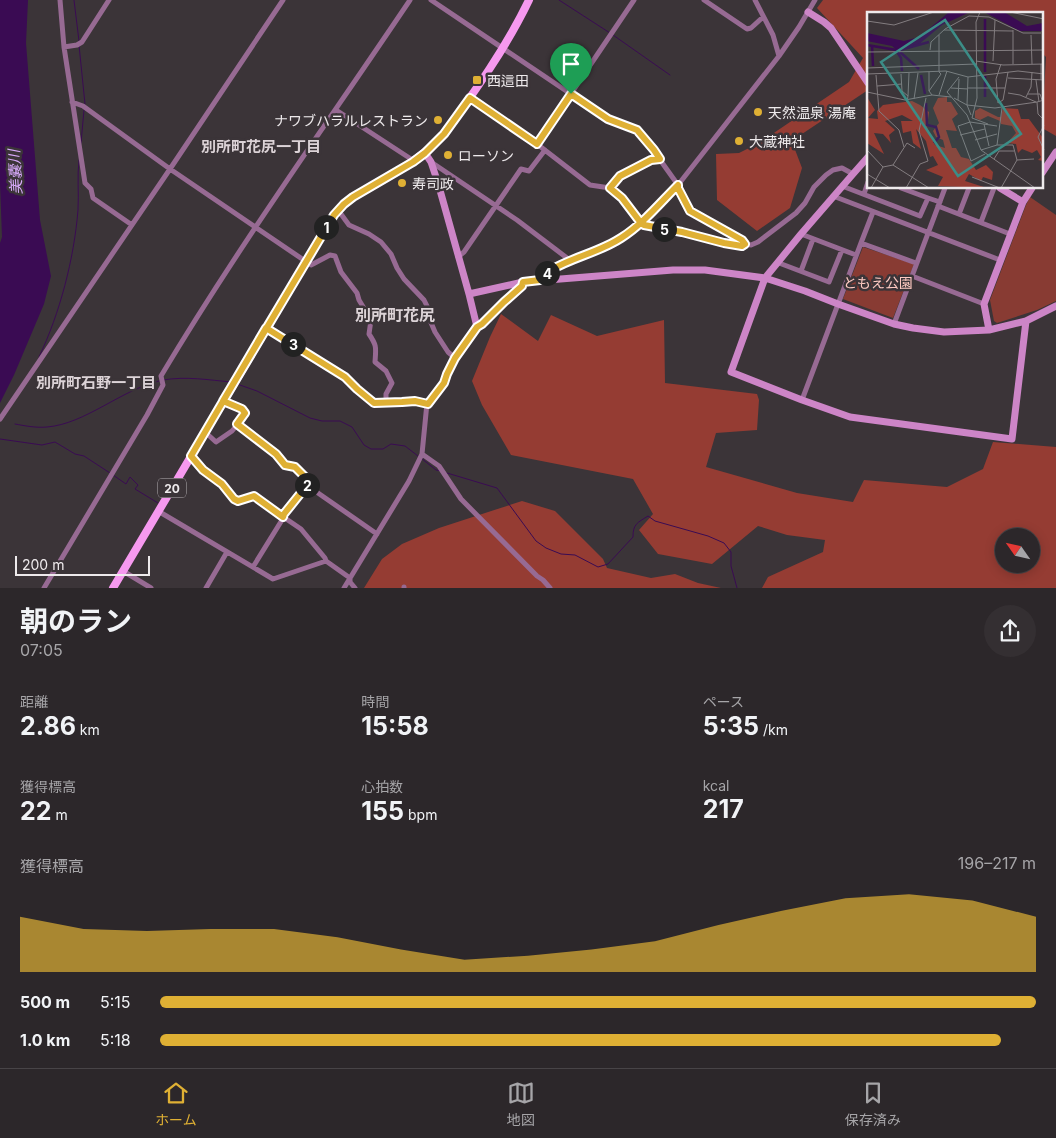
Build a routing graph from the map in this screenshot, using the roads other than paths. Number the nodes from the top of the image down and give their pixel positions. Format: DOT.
graph roads {
  1 [pos="60,0"];
  2 [pos="109,0"];
  3 [pos="283,0"];
  4 [pos="410,0"];
  5 [pos="431,0"];
  6 [pos="529,0"];
  7 [pos="634,0"];
  8 [pos="704,0"];
  9 [pos="755,0"];
  10 [pos="815,0"];
  11 [pos="808,12"];
  12 [pos="764,16"];
  13 [pos="64,47"];
  14 [pos="503,48"];
  15 [pos="779,56"];
  16 [pos="867,82"];
  17 [pos="571,94"];
  18 [pos="470,98"];
  19 [pos="72,102"];
  20 [pos="336,110"];
  21 [pos="537,144"];
  22 [pos="545,150"];
  23 [pos="1056,152"];
  24 [pos="425,153"];
  25 [pos="660,159"];
  26 [pos="867,161"];
  27 [pos="413,162"];
  28 [pos="431,162"];
  29 [pos="170,169"];
  30 [pos="1044,169"];
  31 [pos="853,174"];
  32 [pos="678,185"];
  33 [pos="867,185"];
  34 [pos="842,186"];
  35 [pos="610,188"];
  36 [pos="904,189"];
  37 [pos="943,189"];
  38 [pos="970,189"];
  39 [pos="994,189"];
  40 [pos="1002,189"];
  41 [pos="1031,189"];
  42 [pos="864,194"];
  43 [pos="834,196"];
  44 [pos="928,198"];
  45 [pos="1023,202"];
  46 [pos="939,204"];
  47 [pos="496,205"];
  48 [pos="338,210"];
  49 [pos="873,212"];
  50 [pos="959,214"];
  51 [pos="981,222"];
  52 [pos="641,223"];
  53 [pos="132,225"];
  54 [pos="256,227"];
  55 [pos="928,233"];
  56 [pos="801,234"];
  57 [pos="1010,234"];
  58 [pos="813,239"];
  59 [pos="861,243"];
  60 [pos="745,244"];
  61 [pos="842,250"];
  62 [pos="856,255"];
  63 [pos="458,256"];
  64 [pos="571,260"];
  65 [pos="1000,260"];
  66 [pos="307,262"];
  67 [pos="778,262"];
  68 [pos="916,263"];
  69 [pos="801,272"];
  70 [pos="912,276"];
  71 [pos="765,278"];
  72 [pos="540,280"];
  73 [pos="523,282"];
  74 [pos="469,294"];
  75 [pos="838,304"];
  76 [pos="984,304"];
  77 [pos="1056,306"];
  78 [pos="1026,320"];
  79 [pos="894,324"];
  80 [pos="477,327"];
  81 [pos="266,328"];
  82 [pos="989,330"];
  83 [pos="455,358"];
  84 [pos="802,400"];
  85 [pos="223,401"];
  86 [pos="386,403"];
  87 [pos="428,404"];
  88 [pos="1,417"];
  89 [pos="237,424"];
  90 [pos="205,432"];
  91 [pos="422,454"];
  92 [pos="191,456"];
  93 [pos="308,484"];
  94 [pos="158,511"];
  95 [pos="283,517"];
  96 [pos="377,534"];
  97 [pos="227,552"];
  98 [pos="326,561"];
  99 [pos="253,567"];
  100 [pos="122,571"];
  101 [pos="350,578"];
  102 [pos="44,588"];
  103 [pos="113,588"];
  104 [pos="151,588"];
  105 [pos="206,588"];
  106 [pos="344,588"];
  107 [pos="355,588"];
  108 [pos="550,588"];
  1 -- 13 [label="street"];
  2 -- 13 [label="street"];
  3 -- 29 [label="street"];
  4 -- 20 [label="street"];
  5 -- 14 [label="street"];
  6 -- 14 [label="main road, 20"];
  7 -- 17 [label="street"];
  8 -- 12 [label="street"];
  9 -- 12 [label="street"];
  10 -- 11 [label="street"];
  11 -- 15 [label="street"];
  11 -- 16 [label="street"];
  12 -- 15 [label="street"];
  13 -- 19 [label="street"];
  14 -- 17 [label="street"];
  14 -- 18 [label="main road, 20"];
  15 -- 32 [label="street"];
  17 -- 21 [label="street"];
  17 -- 25 [label="street"];
  18 -- 21 [label="street"];
  18 -- 24 [label="main road, 20"];
  19 -- 29 [label="street"];
  19 -- 53 [label="street"];
  20 -- 27 [label="street"];
  20 -- 54 [label="street"];
  21 -- 22 [label="street"];
  22 -- 35 [label="street"];
  22 -- 47 [label="street"];
  23 -- 30 [label="street"];
  24 -- 27 [label="main road, 20"];
  24 -- 28 [label="street"];
  25 -- 32 [label="street"];
  25 -- 35 [label="street"];
  26 -- 31 [label="street"];
  27 -- 48 [label="main road, 20"];
  28 -- 47 [label="street"];
  28 -- 63 [label="street"];
  29 -- 53 [label="street"];
  29 -- 54 [label="street"];
  31 -- 34 [label="street"];
  31 -- 60 [label="street"];
  32 -- 52 [label="street"];
  32 -- 60 [label="street"];
  33 -- 42 [label="street"];
  34 -- 42 [label="street"];
  34 -- 43 [label="street"];
  35 -- 52 [label="street"];
  36 -- 44 [label="street"];
  37 -- 46 [label="street"];
  38 -- 50 [label="street"];
  39 -- 51 [label="street"];
  40 -- 45 [label="street"];
  41 -- 45 [label="street"];
  42 -- 44 [label="street"];
  43 -- 49 [label="street"];
  43 -- 56 [label="street"];
  44 -- 46 [label="street"];
  45 -- 57 [label="street"];
  46 -- 50 [label="street"];
  46 -- 55 [label="street"];
  47 -- 63 [label="street"];
  47 -- 64 [label="street"];
  48 -- 66 [label="main road, 20"];
  48 -- 83 [label="street"];
  49 -- 55 [label="street"];
  49 -- 59 [label="street"];
  50 -- 51 [label="street"];
  51 -- 57 [label="street"];
  52 -- 60 [label="street"];
  52 -- 64 [label="street"];
  53 -- 88 [label="street"];
  54 -- 66 [label="street"];
  54 -- 102 [label="street"];
  55 -- 65 [label="street"];
  55 -- 68 [label="street"];
  56 -- 58 [label="street"];
  56 -- 67 [label="street"];
  57 -- 65 [label="street"];
  58 -- 61 [label="street"];
  58 -- 69 [label="street"];
  59 -- 62 [label="street"];
  59 -- 68 [label="street"];
  61 -- 62 [label="street"];
  61 -- 69 [label="street"];
  62 -- 75 [label="street"];
  63 -- 74 [label="street"];
  64 -- 72 [label="street"];
  65 -- 76 [label="street"];
  66 -- 81 [label="main road, 20"];
  66 -- 86 [label="street"];
  67 -- 69 [label="street"];
  67 -- 71 [label="street"];
  68 -- 70 [label="street"];
  70 -- 76 [label="street"];
  70 -- 79 [label="street"];
  71 -- 72 [label="street"];
  71 -- 75 [label="street"];
  71 -- 84 [label="street"];
  72 -- 73 [label="street"];
  73 -- 74 [label="street"];
  73 -- 80 [label="street"];
  74 -- 80 [label="street"];
  75 -- 79 [label="street"];
  75 -- 84 [label="street"];
  76 -- 82 [label="street"];
  77 -- 78 [label="street"];
  78 -- 82 [label="street"];
  78 -- 84 [label="street"];
  79 -- 82 [label="street"];
  80 -- 83 [label="street"];
  81 -- 85 [label="main road, 20"];
  81 -- 86 [label="street"];
  83 -- 87 [label="street"];
  85 -- 89 [label="street"];
  85 -- 90 [label="main road, 20"];
  86 -- 87 [label="street"];
  87 -- 91 [label="street"];
  89 -- 90 [label="street"];
  89 -- 93 [label="street"];
  90 -- 92 [label="main road, 20"];
  91 -- 96 [label="street"];
  91 -- 108 [label="street"];
  92 -- 94 [label="main road, 20"];
  92 -- 95 [label="street"];
  93 -- 95 [label="street"];
  93 -- 96 [label="street"];
  94 -- 97 [label="street"];
  94 -- 100 [label="main road, 20"];
  95 -- 98 [label="street"];
  95 -- 99 [label="street"];
  96 -- 101 [label="street"];
  97 -- 99 [label="street"];
  97 -- 105 [label="street"];
  98 -- 99 [label="street"];
  98 -- 101 [label="street"];
  100 -- 103 [label="main road, 20"];
  100 -- 104 [label="street"];
  101 -- 106 [label="street"];
  101 -- 107 [label="street"];
}
